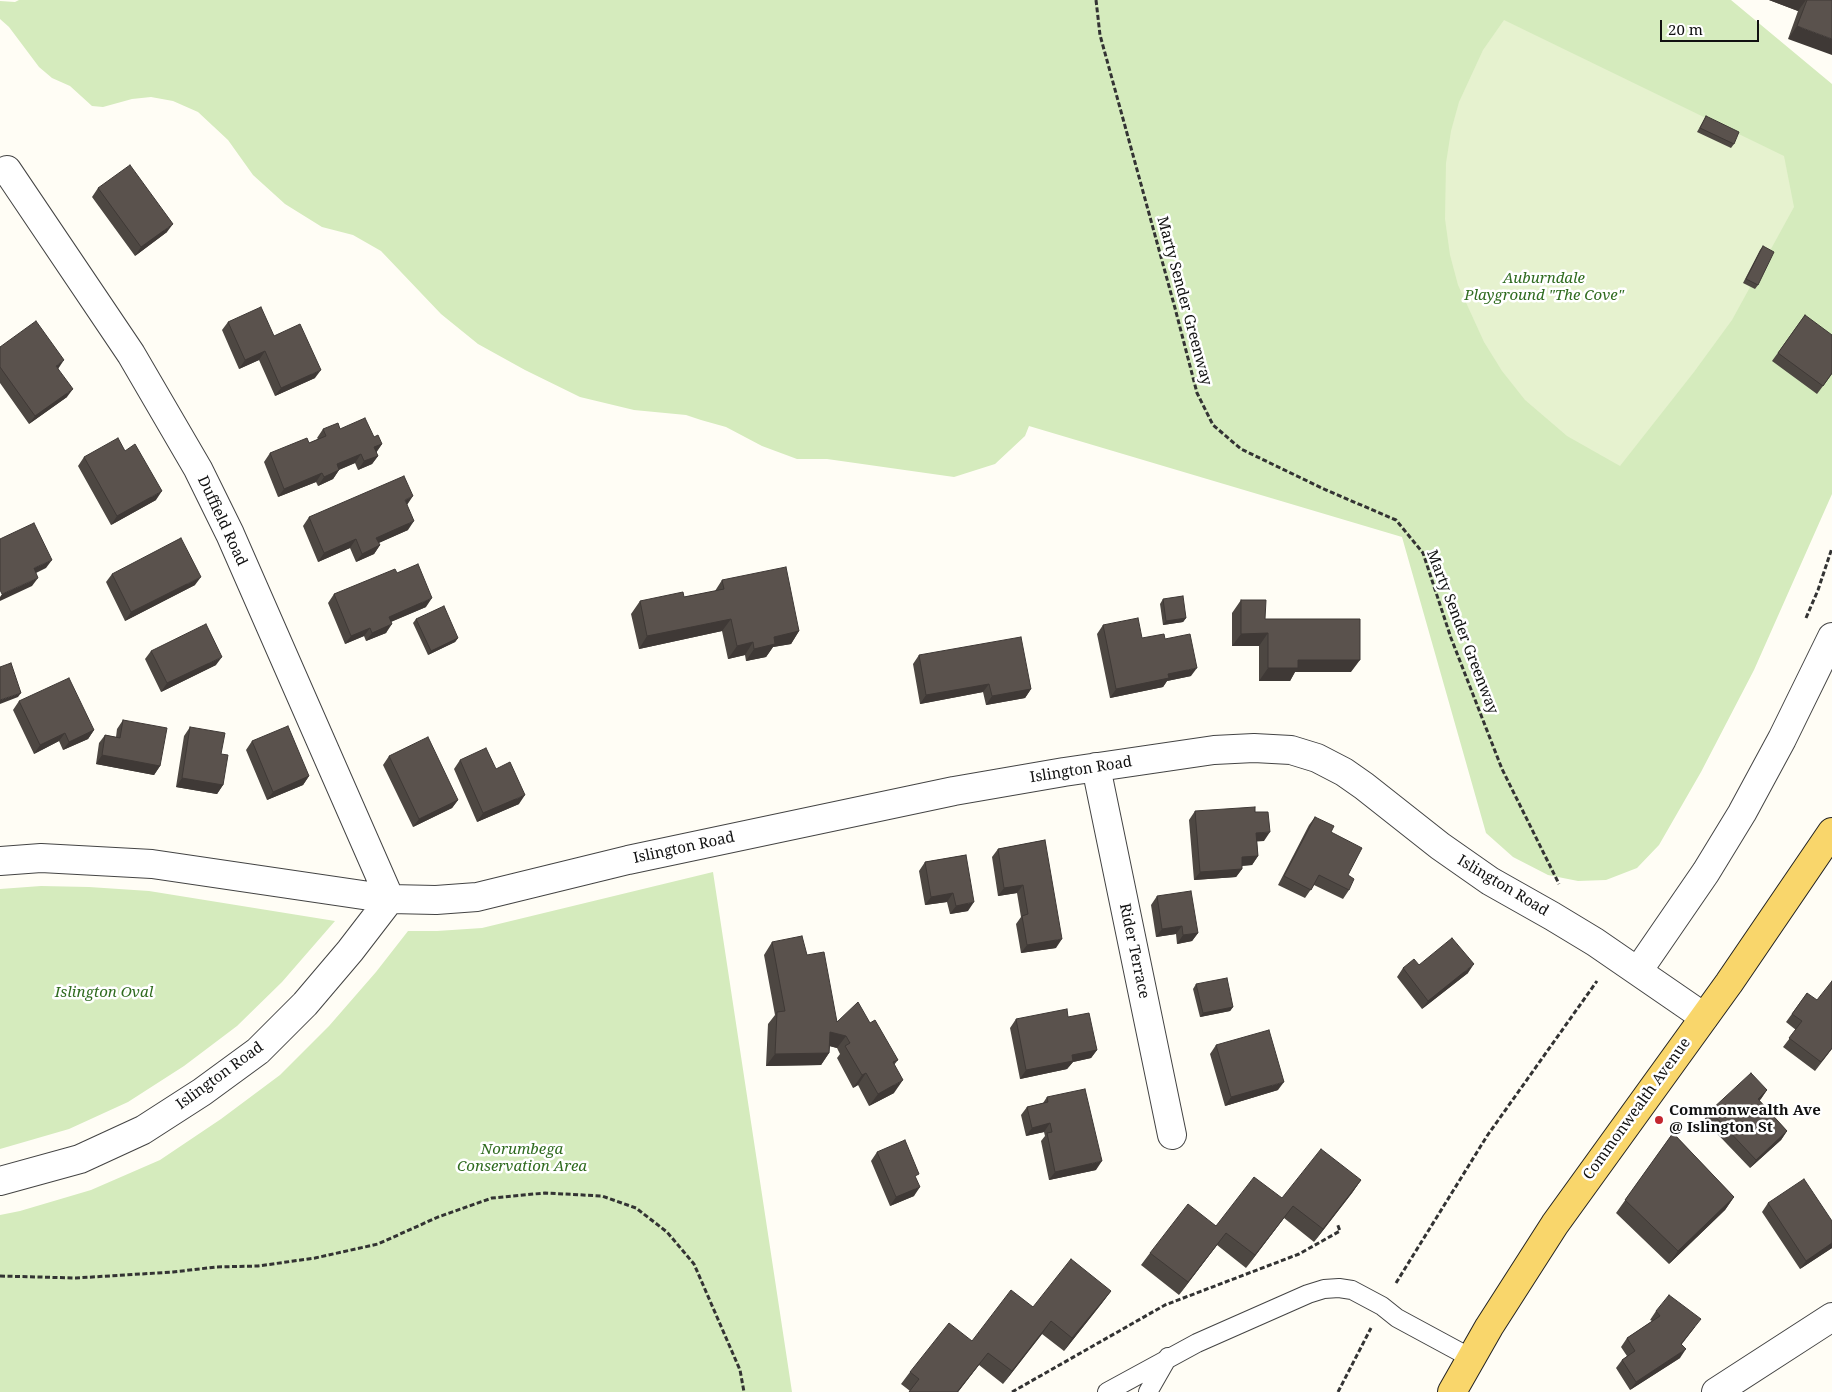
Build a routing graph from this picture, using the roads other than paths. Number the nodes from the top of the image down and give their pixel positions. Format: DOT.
graph roads {
  1 [pos="7,170"];
  2 [pos="1832,637"];
  3 [pos="1096,767"];
  4 [pos="1832,832"];
  5 [pos="0,861"];
  6 [pos="390,899"];
  7 [pos="1638,971"];
  8 [pos="1704,1017"];
  9 [pos="1172,1135"];
  10 [pos="0,1182"];
  11 [pos="1832,1317"];
  12 [pos="1168,1357"];
  13 [pos="1471,1358"];
  14 [pos="1107,1392"];
  15 [pos="1148,1392"];
  16 [pos="1452,1392"];
  17 [pos="1716,1392"];
  1 -- 6 [label="street, Duffield Road"];
  2 -- 7 [label="street"];
  3 -- 6 [label="street, Islington Road"];
  3 -- 7 [label="street, Islington Road"];
  3 -- 9 [label="street, Rider Terrace"];
  4 -- 8 [label="main road, Commonwealth Avenue"];
  5 -- 6 [label="street, Islington Road"];
  6 -- 10 [label="street, Islington Road"];
  7 -- 8 [label="street, Islington Road"];
  8 -- 13 [label="main road, Commonwealth Avenue"];
  11 -- 17 [label="street"];
  12 -- 13 [label="lane"];
  12 -- 14 [label="lane"];
  12 -- 15 [label="lane"];
  13 -- 16 [label="main road, Commonwealth Avenue"];
}
